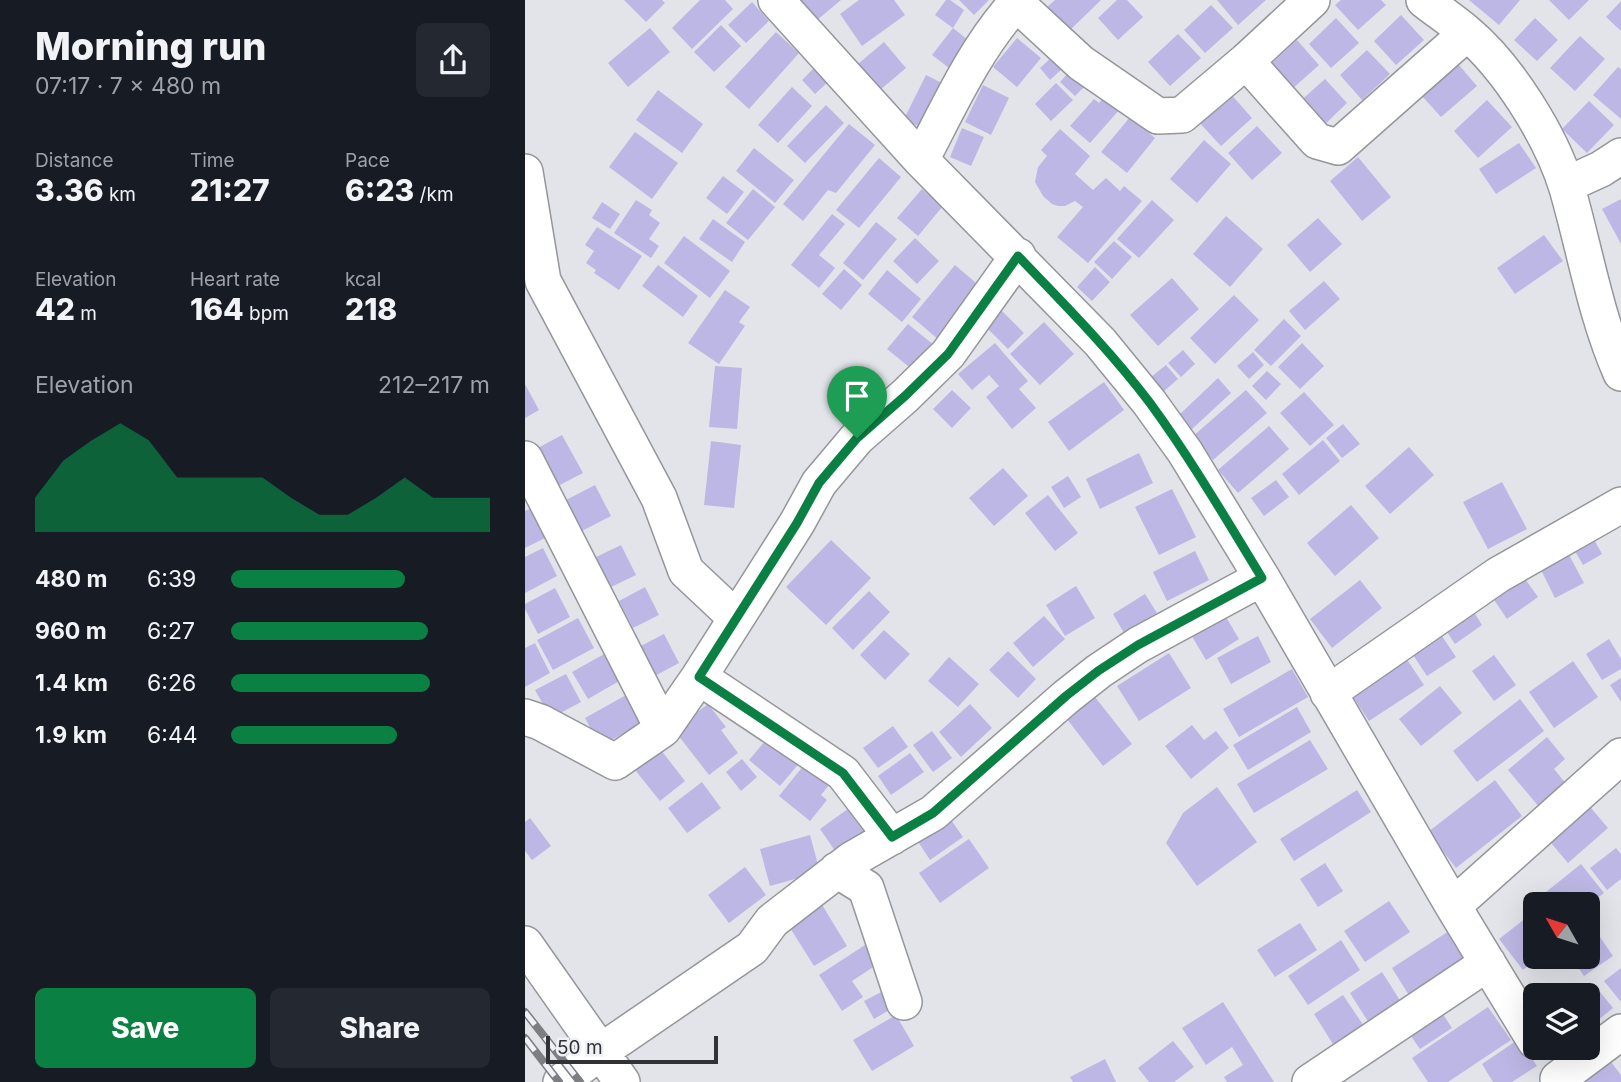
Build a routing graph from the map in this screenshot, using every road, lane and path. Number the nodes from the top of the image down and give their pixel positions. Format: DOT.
graph roads {
  1 [pos="776,0"];
  2 [pos="1312,0"];
  3 [pos="1424,0"];
  4 [pos="1018,1"];
  5 [pos="1467,33"];
  6 [pos="1246,61"];
  7 [pos="1621,156"];
  8 [pos="921,160"];
  9 [pos="525,172"];
  10 [pos="1566,186"];
  11 [pos="1018,256"];
  12 [pos="1621,373"];
  13 [pos="525,459"];
  14 [pos="1621,505"];
  15 [pos="1262,578"];
  16 [pos="736,618"];
  17 [pos="699,677"];
  18 [pos="1328,693"];
  19 [pos="525,717"];
  20 [pos="663,729"];
  21 [pos="1621,756"];
  22 [pos="892,837"];
  23 [pos="837,870"];
  24 [pos="1453,906"];
  25 [pos="525,944"];
  26 [pos="1488,963"];
  27 [pos="904,1002"];
  28 [pos="1523,1021"];
  29 [pos="1621,1032"];
  30 [pos="600,1052"];
  31 [pos="1546,1060"];
  32 [pos="1558,1081"];
  33 [pos="561,1082"];
  34 [pos="622,1082"];
  35 [pos="1310,1082"];
  1 -- 8 [label="street"];
  2 -- 6 [label="street"];
  3 -- 5 [label="street"];
  4 -- 6 [label="street"];
  4 -- 8 [label="street"];
  5 -- 6 [label="street"];
  5 -- 10 [label="street"];
  7 -- 10 [label="street"];
  8 -- 11 [label="street"];
  9 -- 16 [label="street"];
  10 -- 12 [label="street"];
  11 -- 15 [label="street"];
  11 -- 16 [label="street"];
  13 -- 20 [label="street"];
  14 -- 18 [label="street"];
  15 -- 18 [label="street"];
  15 -- 22 [label="street"];
  16 -- 17 [label="street"];
  17 -- 20 [label="street"];
  17 -- 22 [label="street"];
  18 -- 24 [label="street"];
  19 -- 20 [label="street"];
  21 -- 24 [label="street"];
  22 -- 23 [label="street"];
  23 -- 27 [label="street"];
  23 -- 30 [label="street"];
  24 -- 26 [label="street"];
  25 -- 30 [label="street"];
  26 -- 28 [label="street"];
  26 -- 35 [label="street"];
  29 -- 32 [label="street"];
  30 -- 33 [label="street"];
  30 -- 34 [label="street"];
  31 -- 32 [label="street"];
}
